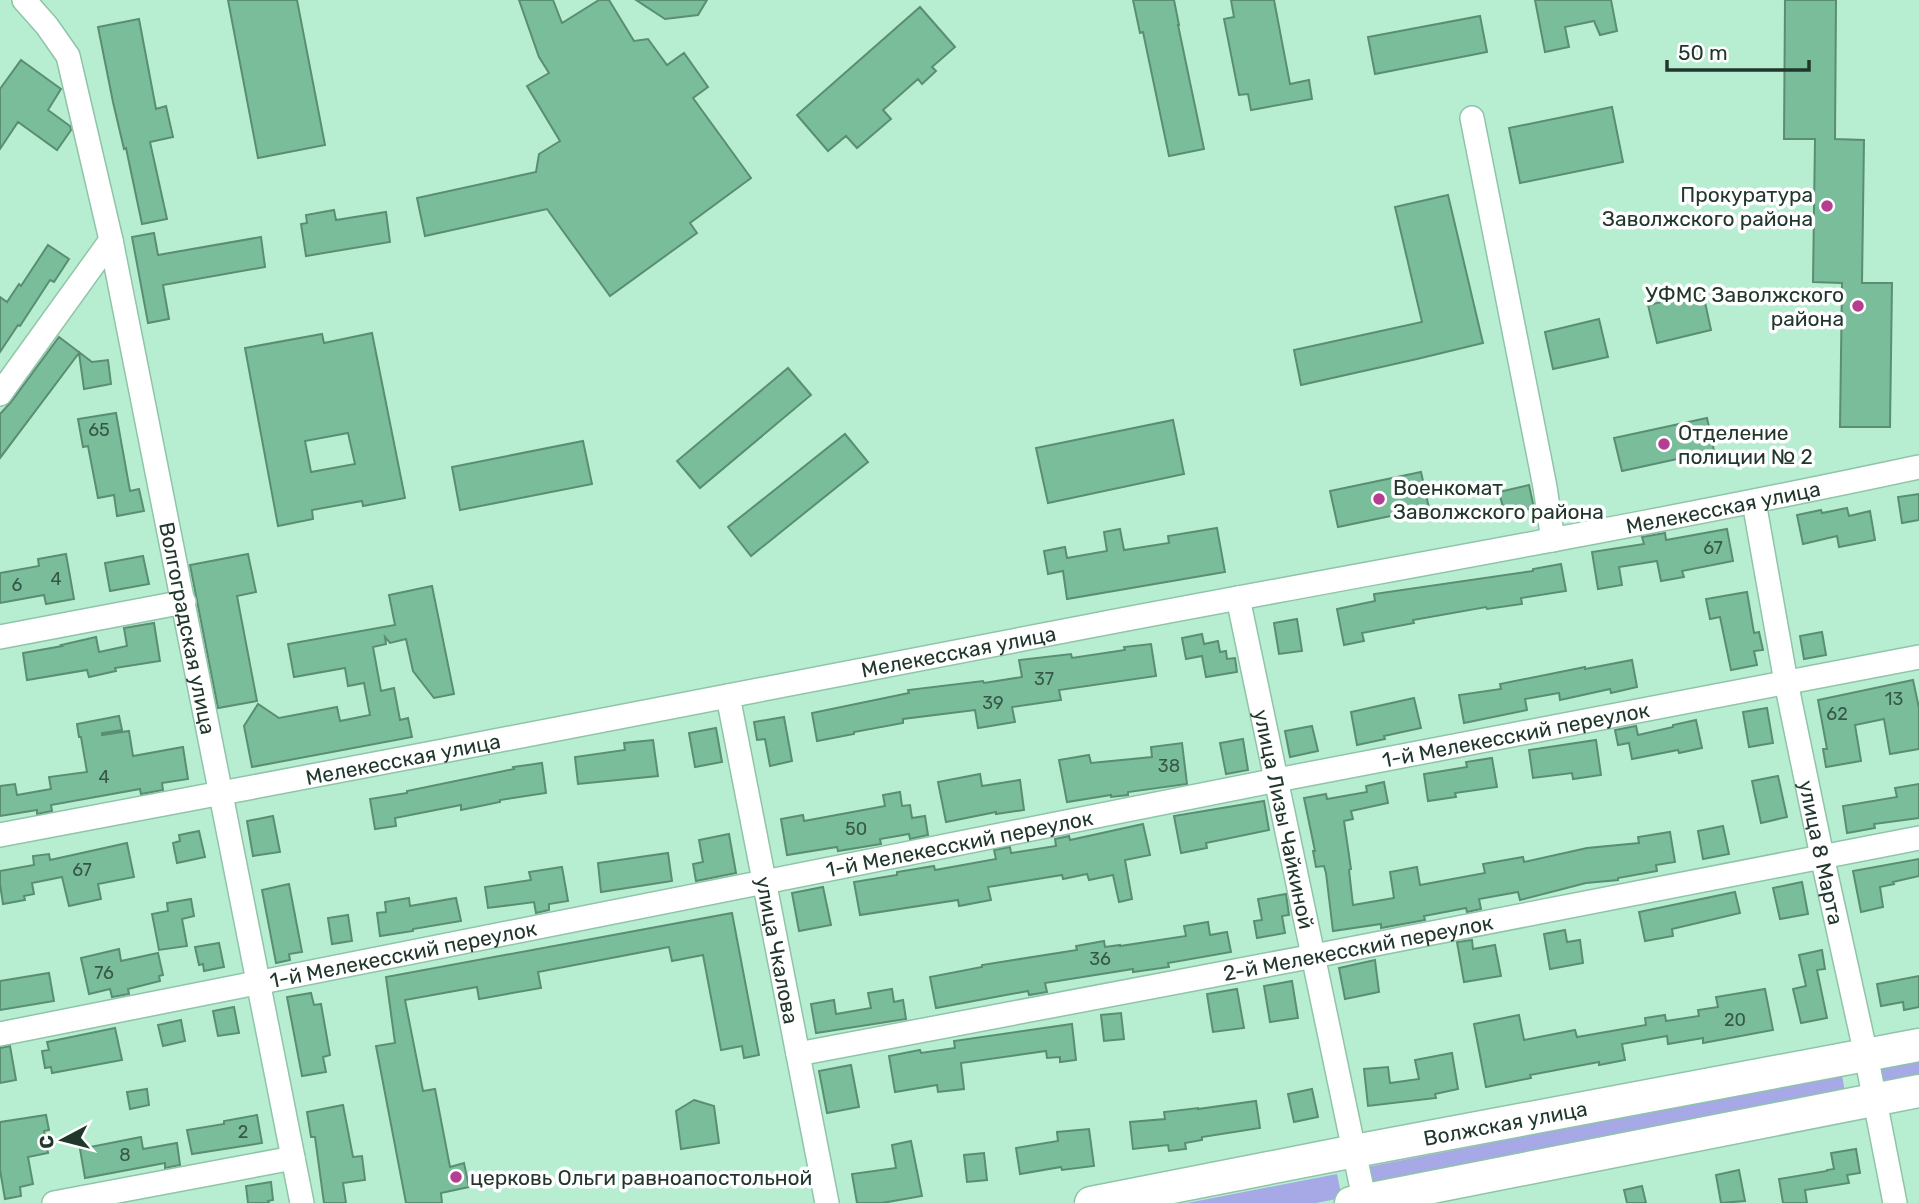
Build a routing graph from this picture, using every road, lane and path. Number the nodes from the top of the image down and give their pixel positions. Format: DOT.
graph roads {
  1 [pos="24,0"];
  2 [pos="1472,118"];
  3 [pos="111,240"];
  4 [pos="0,394"];
  5 [pos="1919,467"];
  6 [pos="1754,502"];
  7 [pos="1553,540"];
  8 [pos="1238,598"];
  9 [pos="184,603"];
  10 [pos="0,637"];
  11 [pos="1919,657"];
  12 [pos="1786,682"];
  13 [pos="728,696"];
  14 [pos="1277,780"];
  15 [pos="222,794"];
  16 [pos="0,835"];
  17 [pos="1919,838"];
  18 [pos="1822,856"];
  19 [pos="764,882"];
  20 [pos="1314,956"];
  21 [pos="259,982"];
  22 [pos="0,1034"];
  23 [pos="1919,1045"];
  24 [pos="798,1054"];
  25 [pos="1866,1055"];
  26 [pos="1919,1091"];
  27 [pos="1874,1099"];
  28 [pos="1355,1150"];
  29 [pos="293,1158"];
  30 [pos="1361,1202"];
  31 [pos="54,1203"];
  32 [pos="302,1203"];
  33 [pos="827,1203"];
  34 [pos="1091,1203"];
  35 [pos="1895,1203"];
  1 -- 3 [label="street, Волгоградская улица"];
  2 -- 7 [label="street"];
  3 -- 4 [label="street"];
  3 -- 9 [label="street, Волгоградская улица"];
  5 -- 6 [label="street, Мелекесская улица"];
  6 -- 7 [label="street, Мелекесская улица"];
  6 -- 12 [label="street, улица 8 Марта"];
  7 -- 8 [label="street, Мелекесская улица"];
  8 -- 13 [label="street, Мелекесская улица"];
  8 -- 14 [label="street, улица Лизы Чайкиной"];
  9 -- 10 [label="street"];
  9 -- 15 [label="street, Волгоградская улица"];
  11 -- 12 [label="street, 1-й Мелекесский переулок"];
  12 -- 14 [label="street, 1-й Мелекесский переулок"];
  12 -- 18 [label="street, улица 8 Марта"];
  13 -- 15 [label="street, Мелекесская улица"];
  13 -- 19 [label="street, улица Чкалова"];
  14 -- 19 [label="street, 1-й Мелекесский переулок"];
  14 -- 20 [label="street, улица Лизы Чайкиной"];
  15 -- 16 [label="street, Мелекесская улица"];
  15 -- 21 [label="street, Волгоградская улица"];
  17 -- 18 [label="street, 2-й Мелекесский переулок"];
  18 -- 20 [label="street, 2-й Мелекесский переулок"];
  18 -- 25 [label="street, улица 8 Марта"];
  19 -- 21 [label="street, 1-й Мелекесский переулок"];
  19 -- 24 [label="street, улица Чкалова"];
  20 -- 24 [label="street, 2-й Мелекесский переулок"];
  20 -- 28 [label="street, улица Лизы Чайкиной"];
  21 -- 22 [label="street, 1-й Мелекесский переулок"];
  21 -- 29 [label="street, Волгоградская улица"];
  23 -- 25 [label="main road, Волжская улица"];
  24 -- 33 [label="street, улица Чкалова"];
  25 -- 27 [label="street, улица 8 Марта"];
  25 -- 28 [label="main road, Волжская улица"];
  26 -- 27 [label="main road"];
  27 -- 30 [label="main road"];
  27 -- 35 [label="street, улица 8 Марта"];
  28 -- 30 [label="street, улица Лизы Чайкиной"];
  28 -- 34 [label="main road, Волжская улица"];
  29 -- 31 [label="street"];
  29 -- 32 [label="street, Волгоградская улица"];
}
